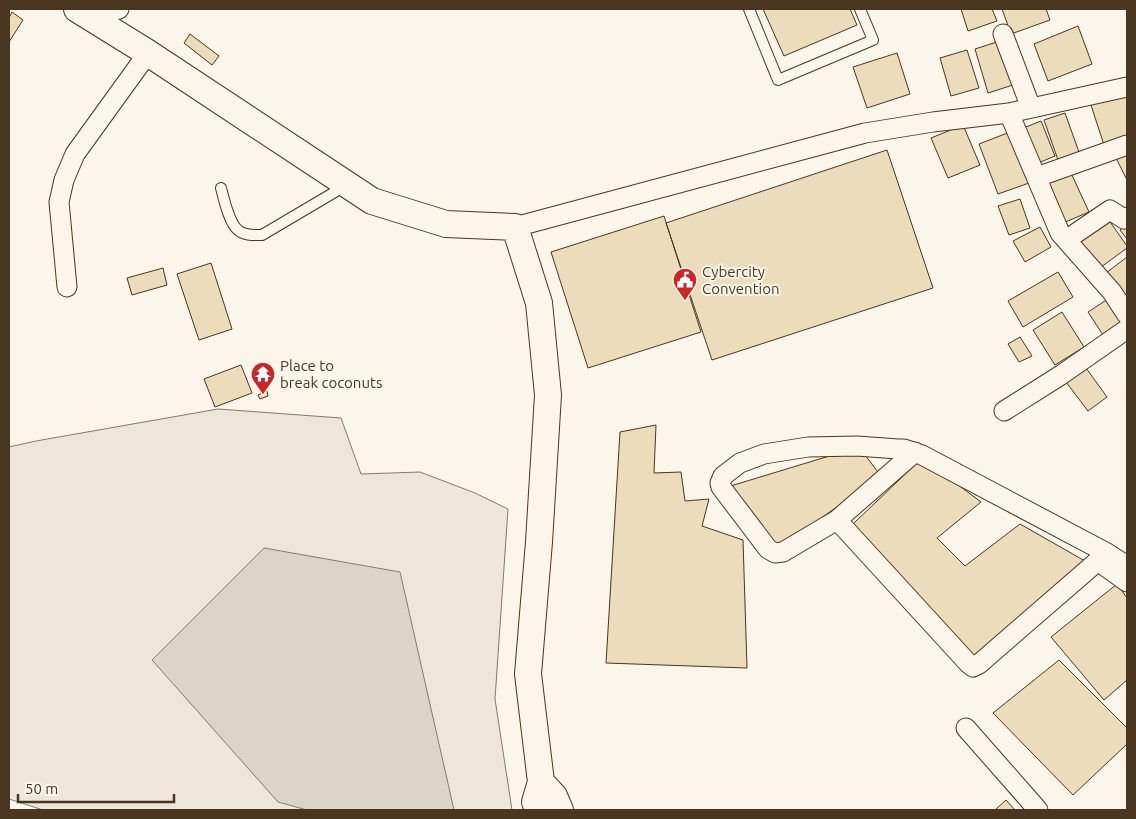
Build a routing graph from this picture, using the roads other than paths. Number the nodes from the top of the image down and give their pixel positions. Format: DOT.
graph roads {
  1 [pos="119,9"];
  2 [pos="749,9"];
  3 [pos="860,9"];
  4 [pos="84,13"];
  5 [pos="1003,34"];
  6 [pos="148,53"];
  7 [pos="1127,88"];
  8 [pos="1031,108"];
  9 [pos="1009,113"];
  10 [pos="1127,144"];
  11 [pos="1037,177"];
  12 [pos="348,184"];
  13 [pos="220,188"];
  14 [pos="1127,217"];
  15 [pos="516,227"];
  16 [pos="1066,240"];
  17 [pos="67,287"];
  18 [pos="1127,316"];
  19 [pos="1127,329"];
  20 [pos="1004,411"];
  21 [pos="915,452"];
  22 [pos="837,520"];
  23 [pos="1102,557"];
  24 [pos="1124,572"];
  25 [pos="966,728"];
  26 [pos="541,782"];
  27 [pos="538,810"];
  28 [pos="560,810"];
  29 [pos="1038,810"];
  1 -- 4 [label="street"];
  2 -- 3 [label="lane"];
  4 -- 6 [label="street"];
  5 -- 8 [label="street"];
  6 -- 12 [label="street"];
  6 -- 17 [label="street"];
  7 -- 8 [label="street"];
  8 -- 9 [label="street"];
  9 -- 11 [label="street"];
  9 -- 15 [label="street"];
  10 -- 11 [label="street"];
  11 -- 16 [label="street"];
  12 -- 13 [label="lane"];
  12 -- 15 [label="street"];
  14 -- 16 [label="street"];
  15 -- 26 [label="street"];
  16 -- 18 [label="street"];
  19 -- 20 [label="street"];
  21 -- 22 [label="street"];
  21 -- 22 [label="street"];
  21 -- 23 [label="street"];
  22 -- 23 [label="street"];
  23 -- 24 [label="street"];
  25 -- 29 [label="street"];
  26 -- 27 [label="street"];
  26 -- 28 [label="street"];
}
